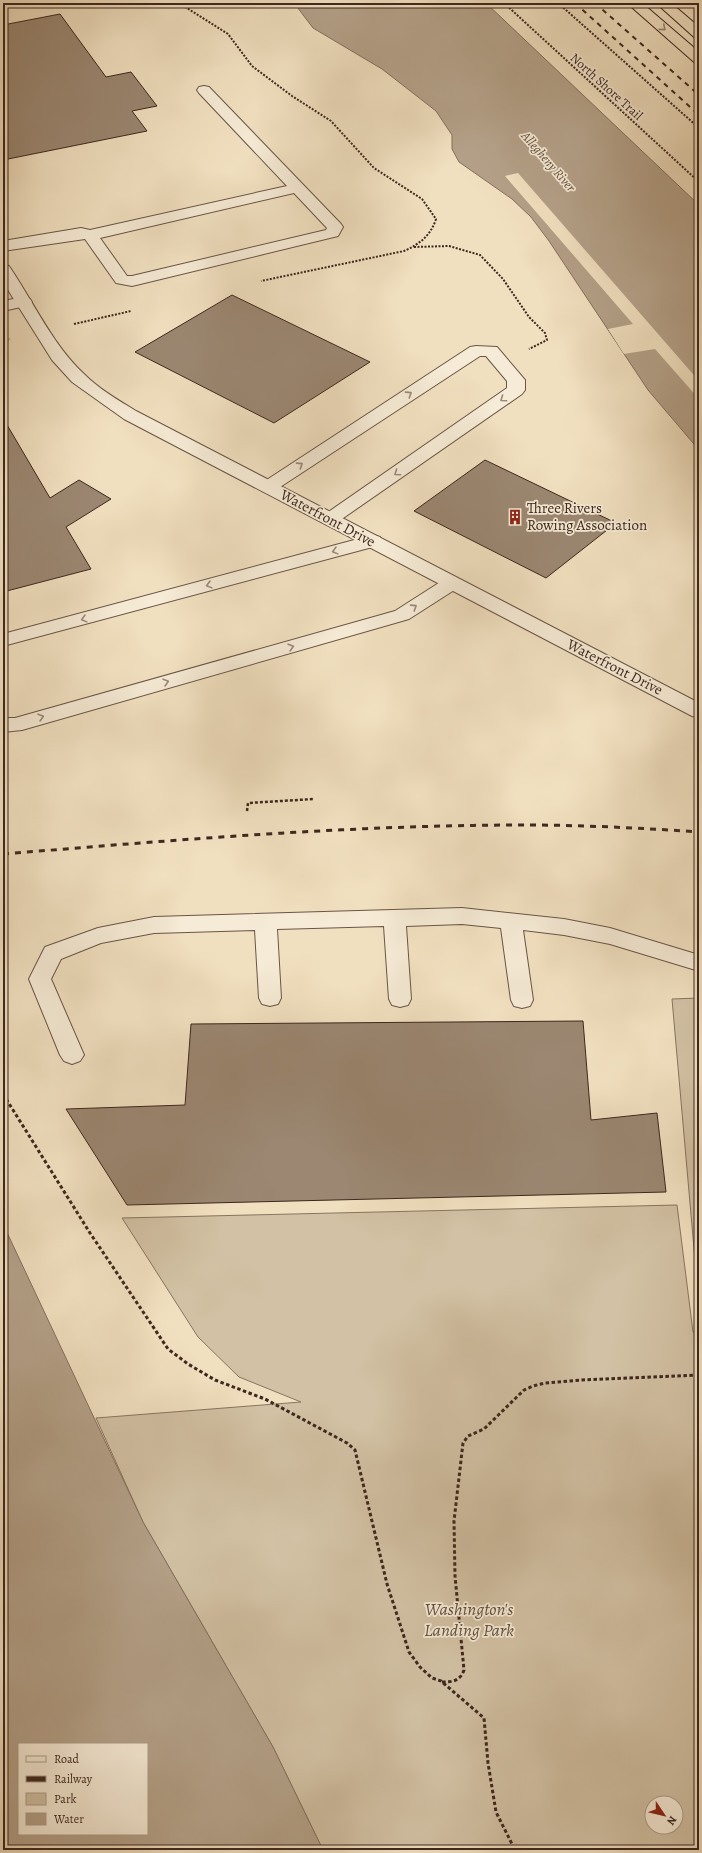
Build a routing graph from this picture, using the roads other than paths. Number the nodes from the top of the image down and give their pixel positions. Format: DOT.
graph roads {
  1 [pos="634,3"];
  2 [pos="663,3"];
  3 [pos="699,34"];
  4 [pos="699,59"];
  5 [pos="204,90"];
  6 [pos="298,188"];
  7 [pos="90,235"];
  8 [pos="3,246"];
  9 [pos="3,269"];
  10 [pos="24,302"];
  11 [pos="3,306"];
  12 [pos="268,486"];
  13 [pos="330,519"];
  14 [pos="373,541"];
  15 [pos="452,582"];
  16 [pos="3,640"];
  17 [pos="699,711"];
  18 [pos="3,726"];
  19 [pos="394,918"];
  20 [pos="266,922"];
  21 [pos="511,922"];
  22 [pos="699,963"];
  23 [pos="270,998"];
  24 [pos="400,999"];
  25 [pos="522,1000"];
  26 [pos="72,1056"];
  1 -- 4 [label="highway, one-way"];
  2 -- 3 [label="highway"];
  5 -- 6 [label="street"];
  6 -- 7 [label="street"];
  6 -- 7 [label="street"];
  7 -- 8 [label="street"];
  9 -- 10 [label="street, Waterfront Drive"];
  10 -- 11 [label="street"];
  10 -- 12 [label="street, Waterfront Drive"];
  12 -- 13 [label="street, Waterfront Drive"];
  12 -- 13 [label="street, one-way"];
  13 -- 14 [label="street, Waterfront Drive"];
  14 -- 15 [label="street, Waterfront Drive"];
  14 -- 16 [label="street, one-way"];
  15 -- 17 [label="street, Waterfront Drive"];
  18 -- 15 [label="street, one-way"];
  19 -- 20 [label="street"];
  19 -- 21 [label="street"];
  19 -- 24 [label="street"];
  20 -- 23 [label="street"];
  20 -- 26 [label="street"];
  21 -- 22 [label="street"];
  21 -- 25 [label="street"];
}
